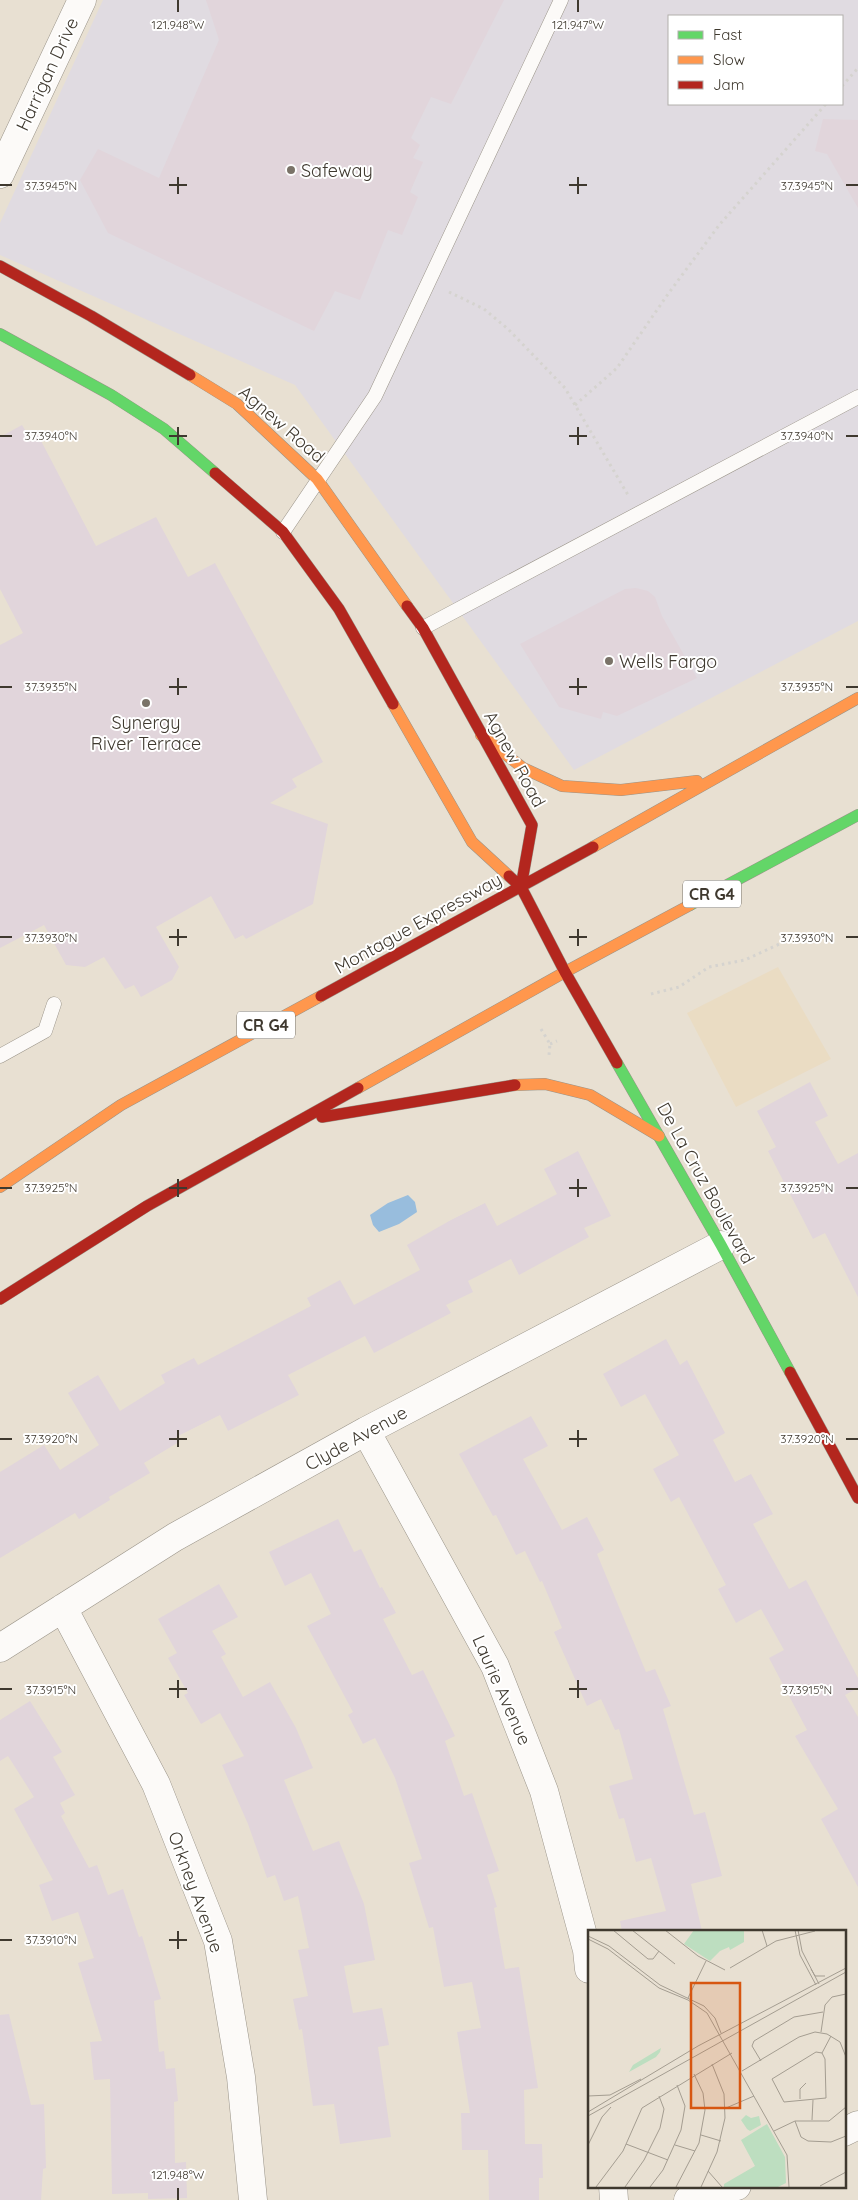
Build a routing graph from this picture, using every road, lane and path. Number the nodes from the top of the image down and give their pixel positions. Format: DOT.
graph roads {
  1 [pos="82,0"];
  2 [pos="561,0"];
  3 [pos="858,68"];
  4 [pos="843,85"];
  5 [pos="825,105"];
  6 [pos="0,174"];
  7 [pos="0,266"];
  8 [pos="429,281"];
  9 [pos="0,334"];
  10 [pos="858,397"];
  11 [pos="576,405"];
  12 [pos="318,479"];
  13 [pos="639,514"];
  14 [pos="283,532"];
  15 [pos="423,628"];
  16 [pos="858,698"];
  17 [pos="481,735"];
  18 [pos="711,779"];
  19 [pos="858,815"];
  20 [pos="521,887"];
  21 [pos="788,940"];
  22 [pos="566,972"];
  23 [pos="652,994"];
  24 [pos="54,1004"];
  25 [pos="541,1029"];
  26 [pos="557,1040"];
  27 [pos="0,1056"];
  28 [pos="303,1120"];
  29 [pos="659,1136"];
  30 [pos="0,1187"];
  31 [pos="722,1245"];
  32 [pos="0,1298"];
  33 [pos="366,1431"];
  34 [pos="858,1498"];
  35 [pos="63,1608"];
  36 [pos="0,1648"];
  37 [pos="588,1960"];
  38 [pos="858,2125"];
  39 [pos="846,2131"];
  40 [pos="730,2188"];
  41 [pos="253,2200"];
  42 [pos="688,2200"];
  1 -- 6 [label="street, Harrigan Drive"];
  2 -- 8 [label="lane"];
  3 -- 4 [label="path"];
  5 -- 11 [label="path"];
  7 -- 12 [label="main road, Agnew Road"];
  8 -- 11 [label="path"];
  8 -- 12 [label="lane"];
  9 -- 14 [label="main road"];
  10 -- 13 [label="lane"];
  11 -- 13 [label="path"];
  12 -- 14 [label="lane"];
  12 -- 15 [label="main road, Agnew Road"];
  13 -- 15 [label="lane"];
  14 -- 20 [label="main road"];
  15 -- 17 [label="main road, Agnew Road"];
  16 -- 18 [label="main road, Montague Expressway / CR G4"];
  17 -- 18 [label="main road"];
  17 -- 20 [label="main road, Agnew Road"];
  18 -- 20 [label="main road, Montague Expressway / CR G4"];
  19 -- 22 [label="main road, CR G4"];
  20 -- 22 [label="main road, De La Cruz Boulevard"];
  20 -- 30 [label="main road, Montague Expressway / CR G4"];
  21 -- 23 [label="path"];
  22 -- 28 [label="main road, CR G4"];
  22 -- 29 [label="main road, De La Cruz Boulevard"];
  24 -- 27 [label="lane"];
  25 -- 26 [label="path"];
  28 -- 29 [label="main road"];
  28 -- 32 [label="main road, CR G4"];
  29 -- 31 [label="main road, De La Cruz Boulevard"];
  31 -- 33 [label="street, Clyde Avenue"];
  31 -- 34 [label="main road, De La Cruz Boulevard"];
  33 -- 35 [label="street, Clyde Avenue"];
  33 -- 37 [label="street, Laurie Avenue"];
  35 -- 36 [label="street, Clyde Avenue"];
  35 -- 41 [label="street, Orkney Avenue"];
  38 -- 39 [label="street"];
  40 -- 42 [label="street"];
}
